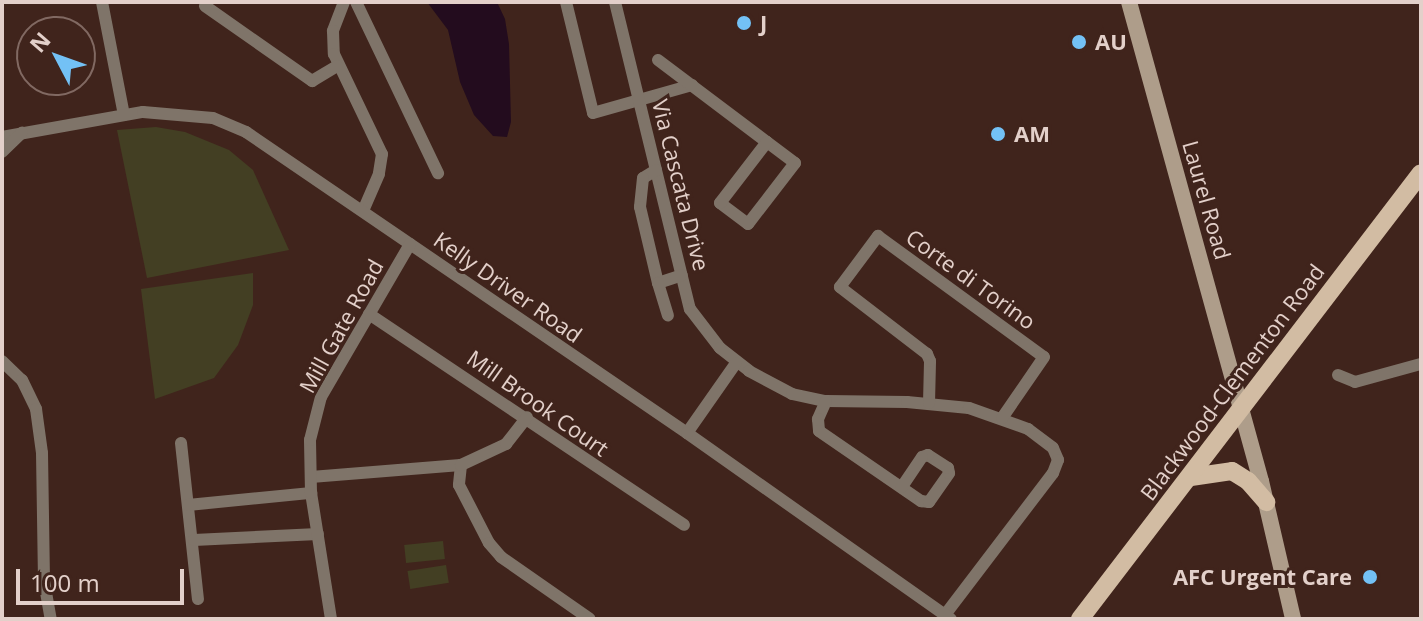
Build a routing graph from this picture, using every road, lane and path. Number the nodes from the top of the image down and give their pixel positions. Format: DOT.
graph roads {
  1 [pos="102,2"];
  2 [pos="345,2"];
  3 [pos="566,2"];
  4 [pos="615,2"];
  5 [pos="1129,2"];
  6 [pos="205,6"];
  7 [pos="658,60"];
  8 [pos="337,66"];
  9 [pos="692,85"];
  10 [pos="640,103"];
  11 [pos="124,115"];
  12 [pos="22,133"];
  13 [pos="2,137"];
  14 [pos="767,142"];
  15 [pos="2,152"];
  16 [pos="656,170"];
  17 [pos="438,173"];
  18 [pos="1421,173"];
  19 [pos="363,211"];
  20 [pos="410,244"];
  21 [pos="682,275"];
  22 [pos="658,283"];
  23 [pos="369,314"];
  24 [pos="668,315"];
  25 [pos="2,361"];
  26 [pos="736,363"];
  27 [pos="1421,364"];
  28 [pos="1338,375"];
  29 [pos="826,401"];
  30 [pos="929,403"];
  31 [pos="1242,411"];
  32 [pos="527,417"];
  33 [pos="1002,418"];
  34 [pos="687,433"];
  35 [pos="181,443"];
  36 [pos="461,465"];
  37 [pos="311,477"];
  38 [pos="1191,477"];
  39 [pos="902,487"];
  40 [pos="311,493"];
  41 [pos="1266,502"];
  42 [pos="188,505"];
  43 [pos="684,525"];
  44 [pos="318,534"];
  45 [pos="194,540"];
  46 [pos="198,599"];
  47 [pos="948,617"];
  48 [pos="51,619"];
  49 [pos="331,619"];
  50 [pos="590,619"];
  51 [pos="1080,619"];
  52 [pos="1293,619"];
  1 -- 11 [label="street"];
  2 -- 8 [label="street"];
  2 -- 17 [label="street"];
  3 -- 10 [label="street"];
  4 -- 10 [label="street, Via Cascata Drive"];
  5 -- 31 [label="main road, Laurel Road"];
  6 -- 8 [label="street"];
  7 -- 9 [label="street"];
  8 -- 19 [label="street"];
  9 -- 10 [label="street"];
  9 -- 14 [label="street"];
  10 -- 16 [label="street, Via Cascata Drive"];
  11 -- 12 [label="street, Kelly Driver Road"];
  11 -- 19 [label="street, Kelly Driver Road"];
  12 -- 13 [label="street, Kelly Driver Road"];
  12 -- 15 [label="street"];
  14 -- 14 [label="street"];
  16 -- 21 [label="street, Via Cascata Drive"];
  16 -- 22 [label="street"];
  18 -- 31 [label="main road, Blackwood-Clementon Road"];
  19 -- 20 [label="street, Kelly Driver Road"];
  20 -- 23 [label="street, Mill Gate Road"];
  20 -- 34 [label="street, Kelly Driver Road"];
  21 -- 22 [label="street"];
  21 -- 26 [label="street, Via Cascata Drive"];
  22 -- 24 [label="street"];
  23 -- 32 [label="street, Mill Brook Court"];
  23 -- 37 [label="street, Mill Gate Road"];
  25 -- 48 [label="street"];
  26 -- 29 [label="street, Via Cascata Drive"];
  26 -- 34 [label="street"];
  27 -- 28 [label="street"];
  29 -- 30 [label="street, Via Cascata Drive"];
  29 -- 39 [label="street"];
  30 -- 33 [label="street, Via Cascata Drive"];
  30 -- 33 [label="street, Corte di Torino"];
  31 -- 38 [label="main road, Blackwood-Clementon Road"];
  31 -- 41 [label="main road, Laurel Road"];
  32 -- 36 [label="street"];
  32 -- 43 [label="street, Mill Brook Court"];
  33 -- 47 [label="street, Via Cascata Drive"];
  34 -- 47 [label="street, Kelly Driver Road"];
  35 -- 42 [label="street"];
  36 -- 37 [label="street"];
  36 -- 50 [label="street"];
  37 -- 40 [label="street, Mill Gate Road"];
  38 -- 41 [label="main road"];
  38 -- 51 [label="main road, Blackwood-Clementon Road"];
  40 -- 42 [label="street"];
  40 -- 44 [label="street, Mill Gate Road"];
  41 -- 52 [label="main road, Laurel Road"];
  42 -- 45 [label="street"];
  44 -- 45 [label="street"];
  44 -- 49 [label="street, Mill Gate Road"];
  45 -- 46 [label="street"];
}
